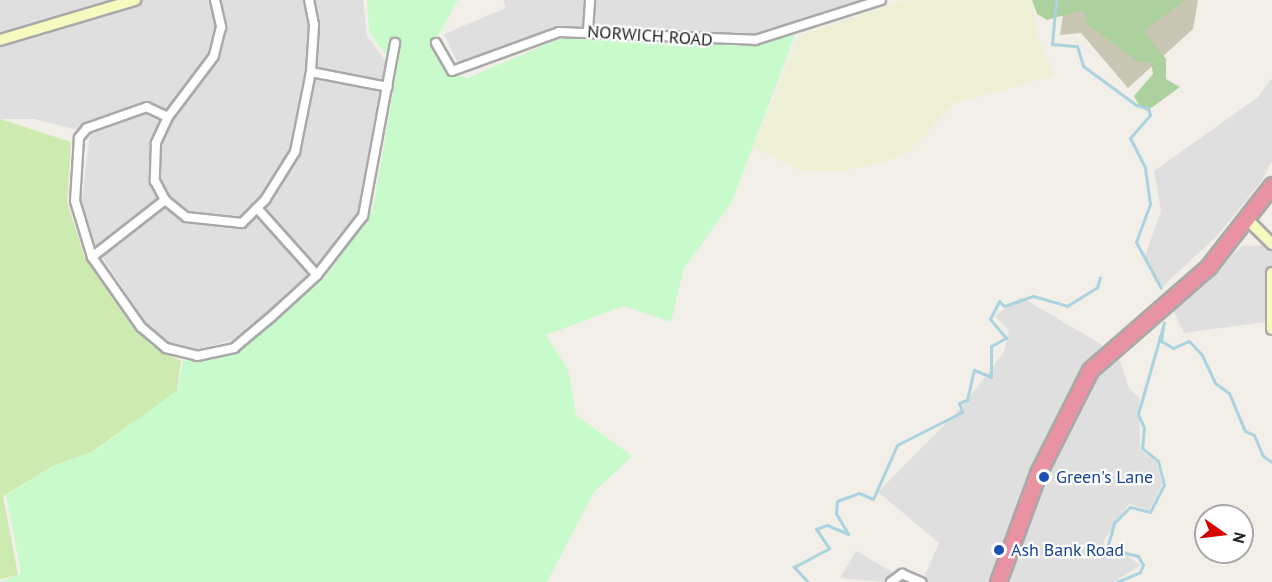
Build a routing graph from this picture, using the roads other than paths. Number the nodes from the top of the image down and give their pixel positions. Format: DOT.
graph roads {
  1 [pos="135,0"];
  2 [pos="214,0"];
  3 [pos="309,0"];
  4 [pos="590,0"];
  5 [pos="881,0"];
  6 [pos="588,30"];
  7 [pos="0,40"];
  8 [pos="395,43"];
  9 [pos="436,43"];
  10 [pos="311,72"];
  11 [pos="388,87"];
  12 [pos="168,117"];
  13 [pos="1272,186"];
  14 [pos="165,200"];
  15 [pos="257,208"];
  16 [pos="1249,220"];
  17 [pos="1272,244"];
  18 [pos="93,257"];
  19 [pos="1272,273"];
  20 [pos="317,275"];
  21 [pos="1272,329"];
  22 [pos="891,582"];
  23 [pos="921,582"];
  24 [pos="998,582"];
  1 -- 7 [label="street"];
  2 -- 12 [label="street"];
  3 -- 10 [label="street"];
  4 -- 6 [label="street"];
  5 -- 6 [label="street, NORWICH ROAD"];
  6 -- 9 [label="street, NORWICH ROAD"];
  8 -- 11 [label="street"];
  10 -- 11 [label="street"];
  10 -- 15 [label="street"];
  11 -- 20 [label="street"];
  12 -- 14 [label="street"];
  12 -- 18 [label="street"];
  13 -- 16 [label="highway"];
  14 -- 15 [label="street"];
  14 -- 18 [label="street"];
  15 -- 20 [label="street"];
  16 -- 17 [label="street"];
  16 -- 24 [label="highway"];
  18 -- 20 [label="street"];
  19 -- 21 [label="street"];
  22 -- 23 [label="street"];
}
